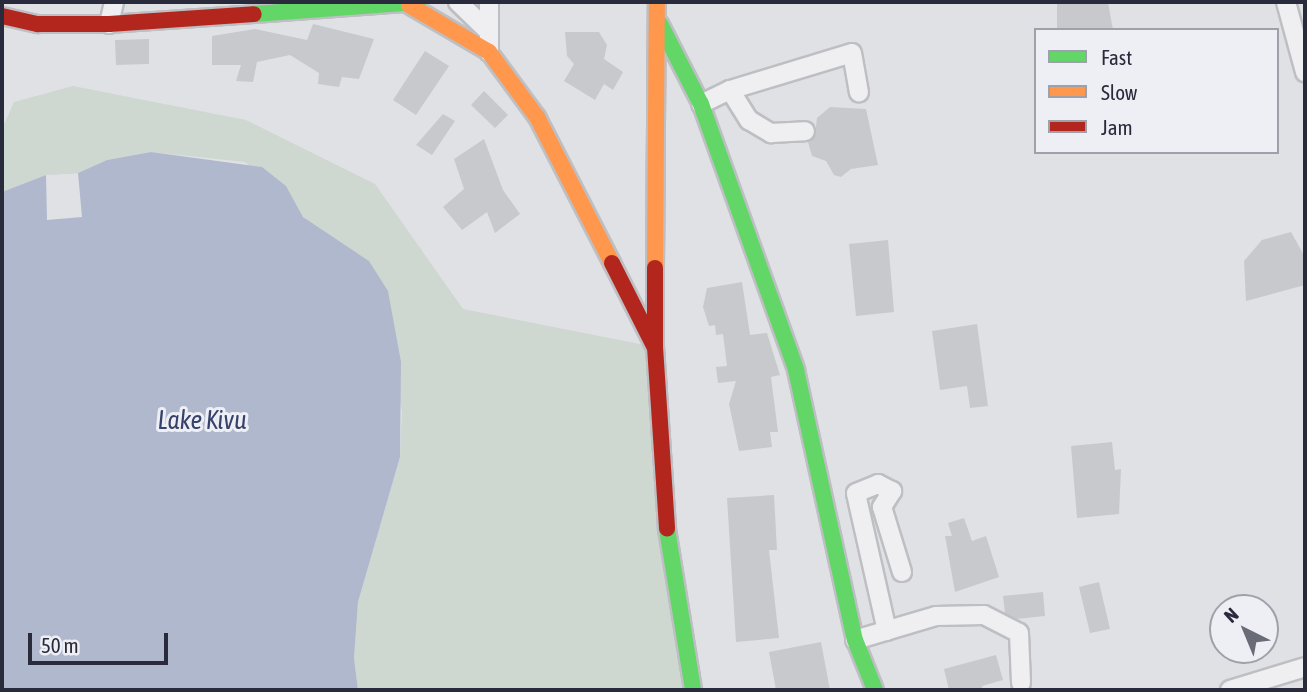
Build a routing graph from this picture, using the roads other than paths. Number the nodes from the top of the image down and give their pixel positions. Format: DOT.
graph roads {
  1 [pos="114,2"];
  2 [pos="458,2"];
  3 [pos="489,2"];
  4 [pos="657,2"];
  5 [pos="1286,2"];
  6 [pos="414,4"];
  7 [pos="2,16"];
  8 [pos="108,24"];
  9 [pos="660,24"];
  10 [pos="487,30"];
  11 [pos="489,52"];
  12 [pos="1305,72"];
  13 [pos="730,90"];
  14 [pos="859,92"];
  15 [pos="701,104"];
  16 [pos="805,131"];
  17 [pos="654,347"];
  18 [pos="902,572"];
  19 [pos="887,631"];
  20 [pos="855,640"];
  21 [pos="1305,667"];
  22 [pos="1021,683"];
  23 [pos="692,690"];
  24 [pos="874,690"];
  25 [pos="1230,690"];
  1 -- 8 [label="street"];
  2 -- 10 [label="street"];
  3 -- 10 [label="street"];
  4 -- 9 [label="main road"];
  5 -- 12 [label="street"];
  6 -- 8 [label="main road"];
  6 -- 11 [label="main road"];
  7 -- 8 [label="main road"];
  9 -- 15 [label="main road"];
  9 -- 17 [label="main road"];
  10 -- 11 [label="street"];
  11 -- 17 [label="main road"];
  13 -- 14 [label="street"];
  13 -- 15 [label="street"];
  13 -- 16 [label="street"];
  15 -- 20 [label="main road"];
  17 -- 23 [label="main road"];
  18 -- 19 [label="street"];
  19 -- 20 [label="street"];
  19 -- 22 [label="street"];
  20 -- 24 [label="main road"];
  21 -- 25 [label="street"];
}
